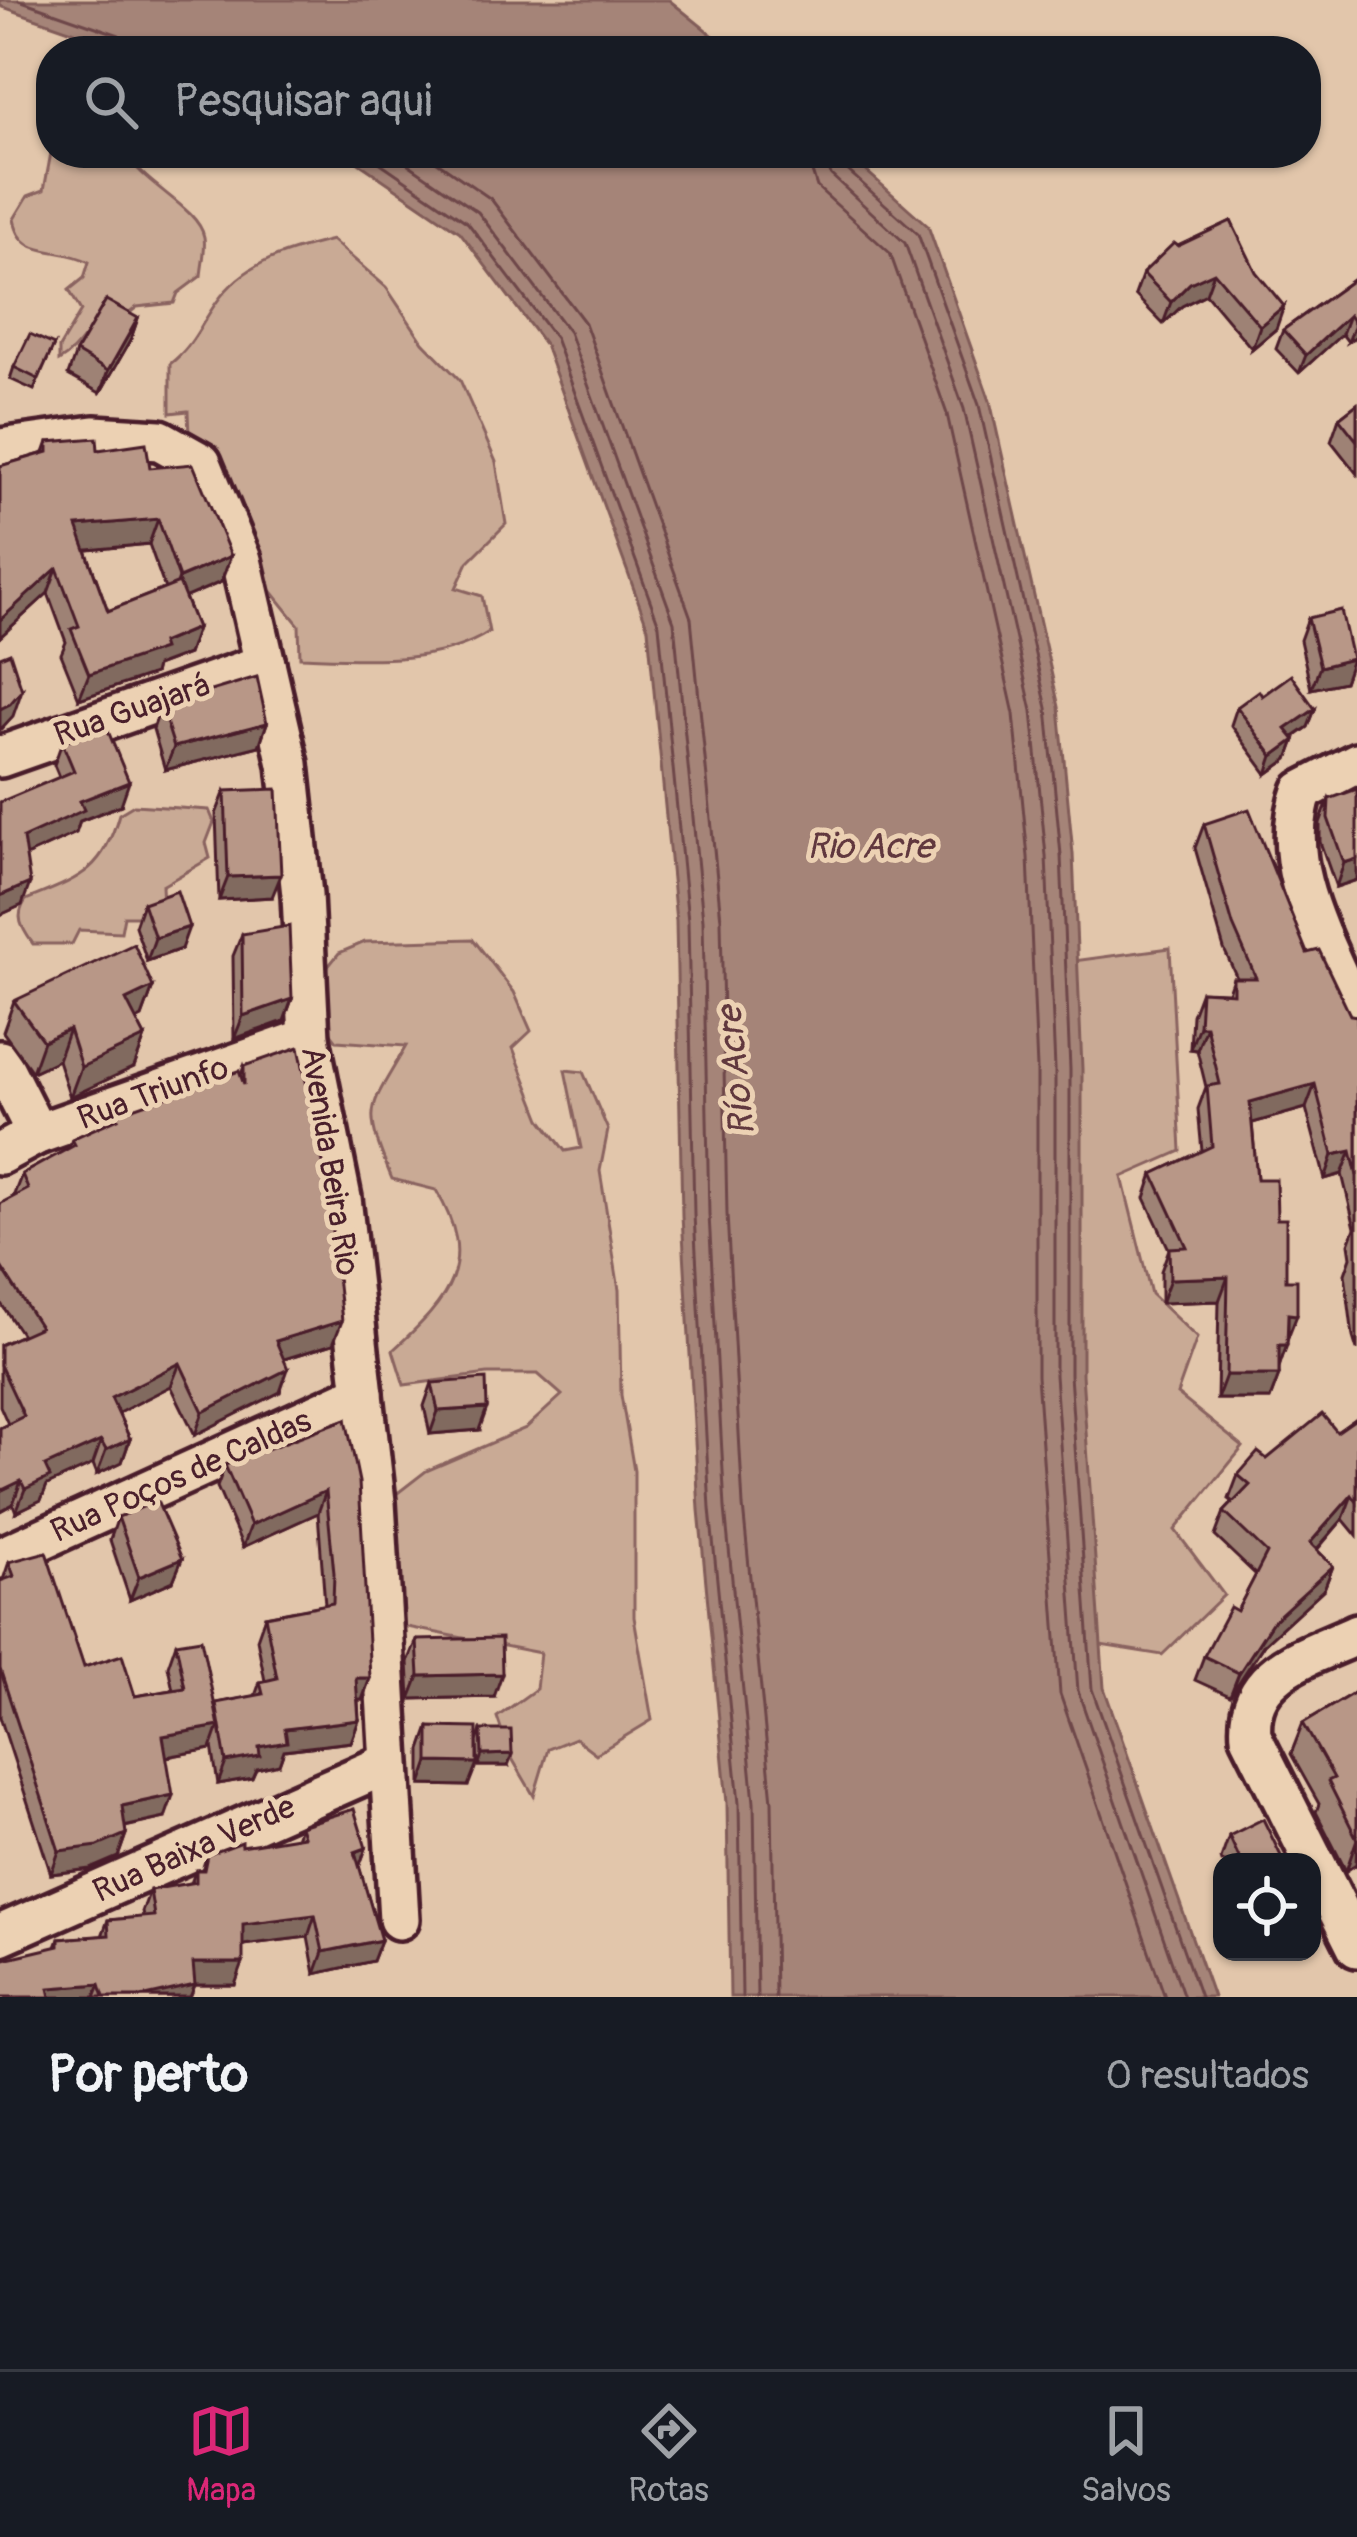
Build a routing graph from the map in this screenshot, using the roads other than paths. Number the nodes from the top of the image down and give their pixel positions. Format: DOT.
graph roads {
  1 [pos="0,449"];
  2 [pos="265,664"];
  3 [pos="0,757"];
  4 [pos="1357,763"];
  5 [pos="1357,1021"];
  6 [pos="309,1038"];
  7 [pos="0,1061"];
  8 [pos="38,1135"];
  9 [pos="0,1154"];
  10 [pos="363,1394"];
  11 [pos="0,1558"];
  12 [pos="1357,1634"];
  13 [pos="389,1763"];
  14 [pos="399,1919"];
  15 [pos="0,1935"];
  16 [pos="1357,1947"];
  1 -- 2 [label="street, Avenida Beira Rio"];
  2 -- 3 [label="street, Rua Guajará"];
  2 -- 6 [label="street, Avenida Beira Rio"];
  4 -- 5 [label="street"];
  6 -- 8 [label="street, Rua Triunfo"];
  6 -- 10 [label="street, Avenida Beira Rio"];
  7 -- 8 [label="street"];
  8 -- 9 [label="street, Rua Triunfo"];
  10 -- 11 [label="street, Rua Poços de Caldas"];
  10 -- 13 [label="street, Avenida Beira Rio"];
  12 -- 16 [label="street"];
  13 -- 14 [label="street, Avenida Beira Rio"];
  13 -- 15 [label="street, Rua Baixa Verde"];
}
